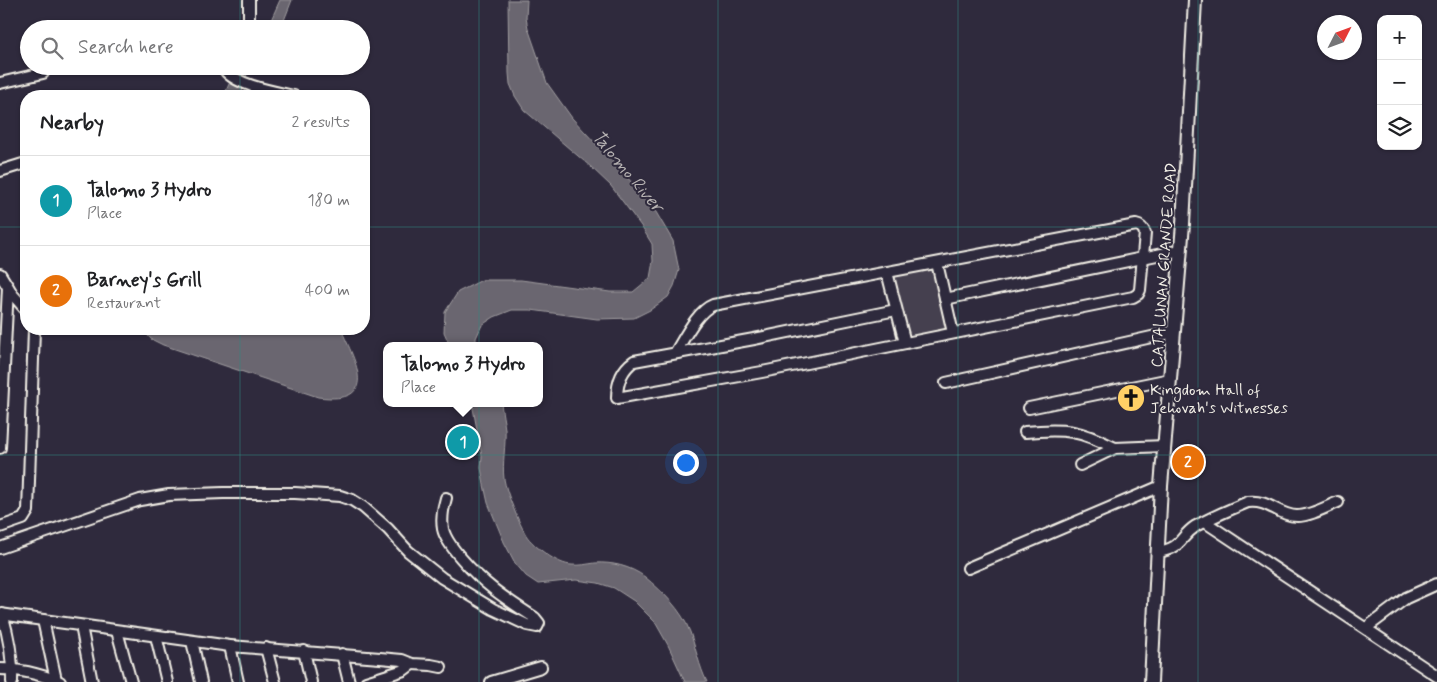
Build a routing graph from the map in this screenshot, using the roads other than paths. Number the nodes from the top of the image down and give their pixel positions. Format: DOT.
graph roads {
  1 [pos="249,0"];
  2 [pos="1195,0"];
  3 [pos="248,20"];
  4 [pos="34,75"];
  5 [pos="234,75"];
  6 [pos="0,83"];
  7 [pos="266,90"];
  8 [pos="20,165"];
  9 [pos="0,171"];
  10 [pos="1181,250"];
  11 [pos="1143,258"];
  12 [pos="937,263"];
  13 [pos="887,272"];
  14 [pos="0,274"];
  15 [pos="8,287"];
  16 [pos="945,299"];
  17 [pos="20,303"];
  18 [pos="896,310"];
  19 [pos="1174,332"];
  20 [pos="953,333"];
  21 [pos="34,335"];
  22 [pos="905,343"];
  23 [pos="675,353"];
  24 [pos="1170,379"];
  25 [pos="946,384"];
  26 [pos="1029,408"];
  27 [pos="1025,432"];
  28 [pos="1164,446"];
  29 [pos="0,448"];
  30 [pos="1115,448"];
  31 [pos="1080,466"];
  32 [pos="1161,486"];
  33 [pos="446,498"];
  34 [pos="1338,502"];
  35 [pos="1205,522"];
  36 [pos="0,527"];
  37 [pos="0,548"];
  38 [pos="1158,552"];
  39 [pos="968,568"];
  40 [pos="1437,584"];
  41 [pos="1,614"];
  42 [pos="43,620"];
  43 [pos="81,626"];
  44 [pos="1366,628"];
  45 [pos="117,631"];
  46 [pos="156,636"];
  47 [pos="192,641"];
  48 [pos="230,646"];
  49 [pos="266,648"];
  50 [pos="304,651"];
  51 [pos="342,654"];
  52 [pos="380,658"];
  53 [pos="412,664"];
  54 [pos="441,666"];
  55 [pos="542,667"];
  56 [pos="0,669"];
  57 [pos="12,670"];
  58 [pos="385,676"];
  59 [pos="1437,676"];
  60 [pos="58,681"];
  61 [pos="12,682"];
  62 [pos="92,682"];
  63 [pos="131,682"];
  64 [pos="167,682"];
  65 [pos="201,682"];
  66 [pos="238,682"];
  67 [pos="274,682"];
  68 [pos="311,682"];
  69 [pos="349,682"];
  70 [pos="366,682"];
  71 [pos="491,682"];
  72 [pos="1152,682"];
  1 -- 3 [label="street"];
  2 -- 10 [label="main road, CATALUNAN GRANDE ROAD"];
  4 -- 6 [label="street"];
  5 -- 7 [label="street"];
  8 -- 9 [label="street"];
  10 -- 11 [label="street"];
  10 -- 19 [label="main road, CATALUNAN GRANDE ROAD"];
  11 -- 12 [label="street"];
  11 -- 16 [label="street"];
  11 -- 20 [label="street"];
  12 -- 13 [label="street"];
  12 -- 16 [label="street"];
  13 -- 18 [label="street"];
  13 -- 23 [label="street"];
  14 -- 15 [label="street"];
  15 -- 17 [label="street"];
  15 -- 29 [label="street"];
  16 -- 20 [label="street"];
  18 -- 22 [label="street"];
  18 -- 23 [label="street"];
  19 -- 24 [label="main road, CATALUNAN GRANDE ROAD"];
  19 -- 25 [label="street"];
  20 -- 22 [label="street"];
  21 -- 36 [label="street"];
  22 -- 23 [label="street"];
  24 -- 26 [label="street"];
  24 -- 28 [label="main road, CATALUNAN GRANDE ROAD"];
  27 -- 30 [label="street"];
  28 -- 30 [label="street"];
  28 -- 32 [label="main road, CATALUNAN GRANDE ROAD"];
  30 -- 31 [label="street"];
  32 -- 38 [label="main road, CATALUNAN GRANDE ROAD"];
  32 -- 39 [label="street"];
  33 -- 37 [label="street"];
  34 -- 35 [label="street"];
  35 -- 38 [label="street"];
  35 -- 44 [label="street"];
  38 -- 72 [label="main road, CATALUNAN GRANDE ROAD"];
  40 -- 44 [label="street"];
  41 -- 42 [label="street"];
  41 -- 57 [label="street"];
  42 -- 43 [label="street"];
  42 -- 60 [label="street"];
  43 -- 45 [label="street"];
  43 -- 62 [label="street"];
  44 -- 59 [label="street"];
  45 -- 46 [label="street"];
  45 -- 63 [label="street"];
  46 -- 47 [label="street"];
  46 -- 64 [label="street"];
  47 -- 48 [label="street"];
  47 -- 65 [label="street"];
  48 -- 49 [label="street"];
  48 -- 66 [label="street"];
  49 -- 50 [label="street"];
  49 -- 67 [label="street"];
  50 -- 51 [label="street"];
  50 -- 68 [label="street"];
  51 -- 52 [label="street"];
  51 -- 69 [label="street"];
  52 -- 53 [label="street"];
  52 -- 58 [label="street"];
  53 -- 54 [label="street"];
  53 -- 58 [label="street"];
  55 -- 71 [label="street"];
  56 -- 57 [label="street"];
  57 -- 60 [label="street"];
  57 -- 61 [label="street"];
  58 -- 70 [label="street"];
}
